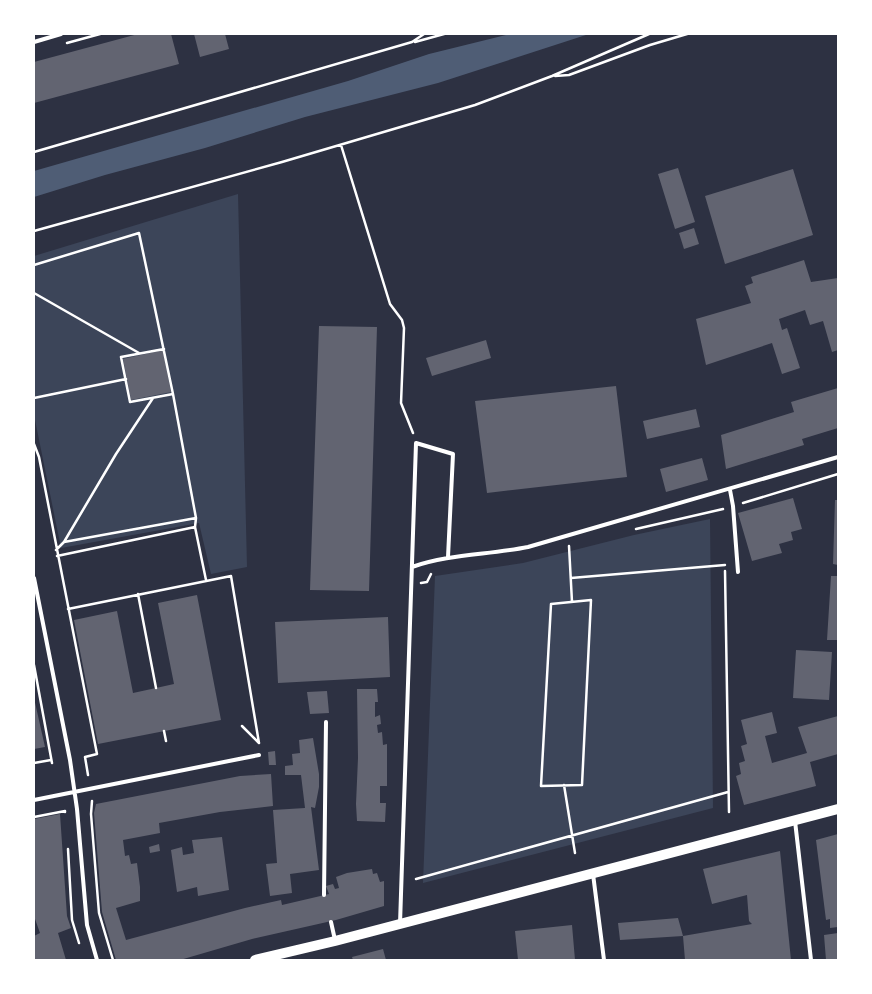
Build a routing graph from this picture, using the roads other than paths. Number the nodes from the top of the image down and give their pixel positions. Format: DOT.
graph roads {
  1 [pos="62,34"];
  2 [pos="34,42"];
  3 [pos="838,457"];
  4 [pos="730,490"];
  5 [pos="448,557"];
  6 [pos="412,567"];
  7 [pos="738,572"];
  8 [pos="34,578"];
  9 [pos="326,722"];
  10 [pos="260,755"];
  11 [pos="74,792"];
  12 [pos="34,800"];
  13 [pos="838,809"];
  14 [pos="795,821"];
  15 [pos="593,874"];
  16 [pos="324,895"];
  17 [pos="331,922"];
  18 [pos="400,924"];
  19 [pos="335,941"];
  20 [pos="273,958"];
  21 [pos="96,960"];
  22 [pos="255,960"];
  23 [pos="604,960"];
  24 [pos="811,960"];
  1 -- 2 [label="street"];
  3 -- 4 [label="street"];
  4 -- 5 [label="street"];
  4 -- 7 [label="street"];
  5 -- 6 [label="street"];
  5 -- 6 [label="street"];
  6 -- 18 [label="street"];
  8 -- 11 [label="street"];
  9 -- 16 [label="street"];
  10 -- 11 [label="street"];
  11 -- 12 [label="street"];
  11 -- 21 [label="street"];
  13 -- 14 [label="main road"];
  14 -- 15 [label="main road"];
  14 -- 24 [label="street"];
  15 -- 18 [label="main road"];
  15 -- 23 [label="street"];
  17 -- 19 [label="street"];
  18 -- 19 [label="main road"];
  19 -- 20 [label="main road"];
  20 -- 22 [label="main road"];
}
